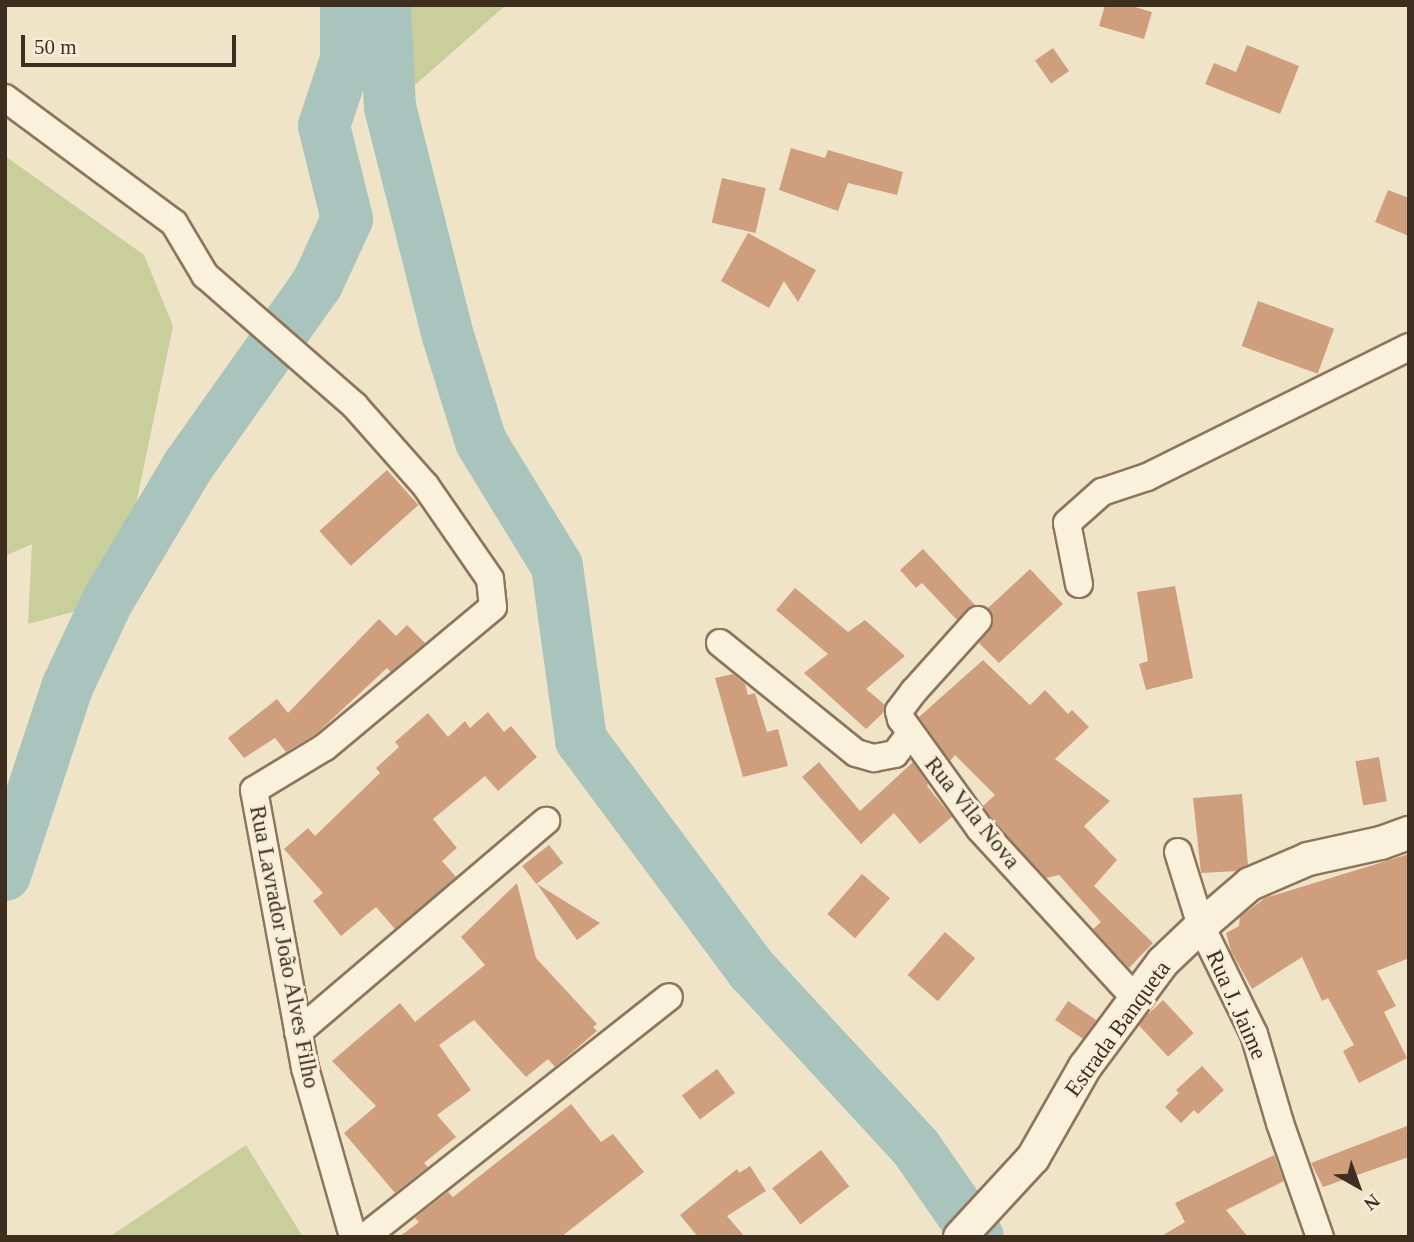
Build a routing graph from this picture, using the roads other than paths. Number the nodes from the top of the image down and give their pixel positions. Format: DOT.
graph roads {
  1 [pos="5,98"];
  2 [pos="1409,347"];
  3 [pos="1079,584"];
  4 [pos="978,620"];
  5 [pos="720,643"];
  6 [pos="910,734"];
  7 [pos="546,821"];
  8 [pos="1409,832"];
  9 [pos="1178,852"];
  10 [pos="1200,926"];
  11 [pos="669,998"];
  12 [pos="1135,999"];
  13 [pos="298,1032"];
  14 [pos="353,1237"];
  15 [pos="365,1237"];
  16 [pos="960,1237"];
  17 [pos="1321,1237"];
  1 -- 13 [label="street, Rua Lavrador João Alves Filho"];
  2 -- 3 [label="street"];
  4 -- 6 [label="street, Rua Vila Nova"];
  5 -- 6 [label="street"];
  6 -- 12 [label="street, Rua Vila Nova"];
  7 -- 13 [label="street"];
  8 -- 10 [label="street, Estrada Banqueta"];
  9 -- 10 [label="street, Rua J. Jaime"];
  10 -- 12 [label="street, Estrada Banqueta"];
  10 -- 17 [label="street, Rua J. Jaime"];
  11 -- 15 [label="street"];
  12 -- 16 [label="street, Estrada Banqueta"];
  13 -- 14 [label="street, Rua Lavrador João Alves Filho"];
}
